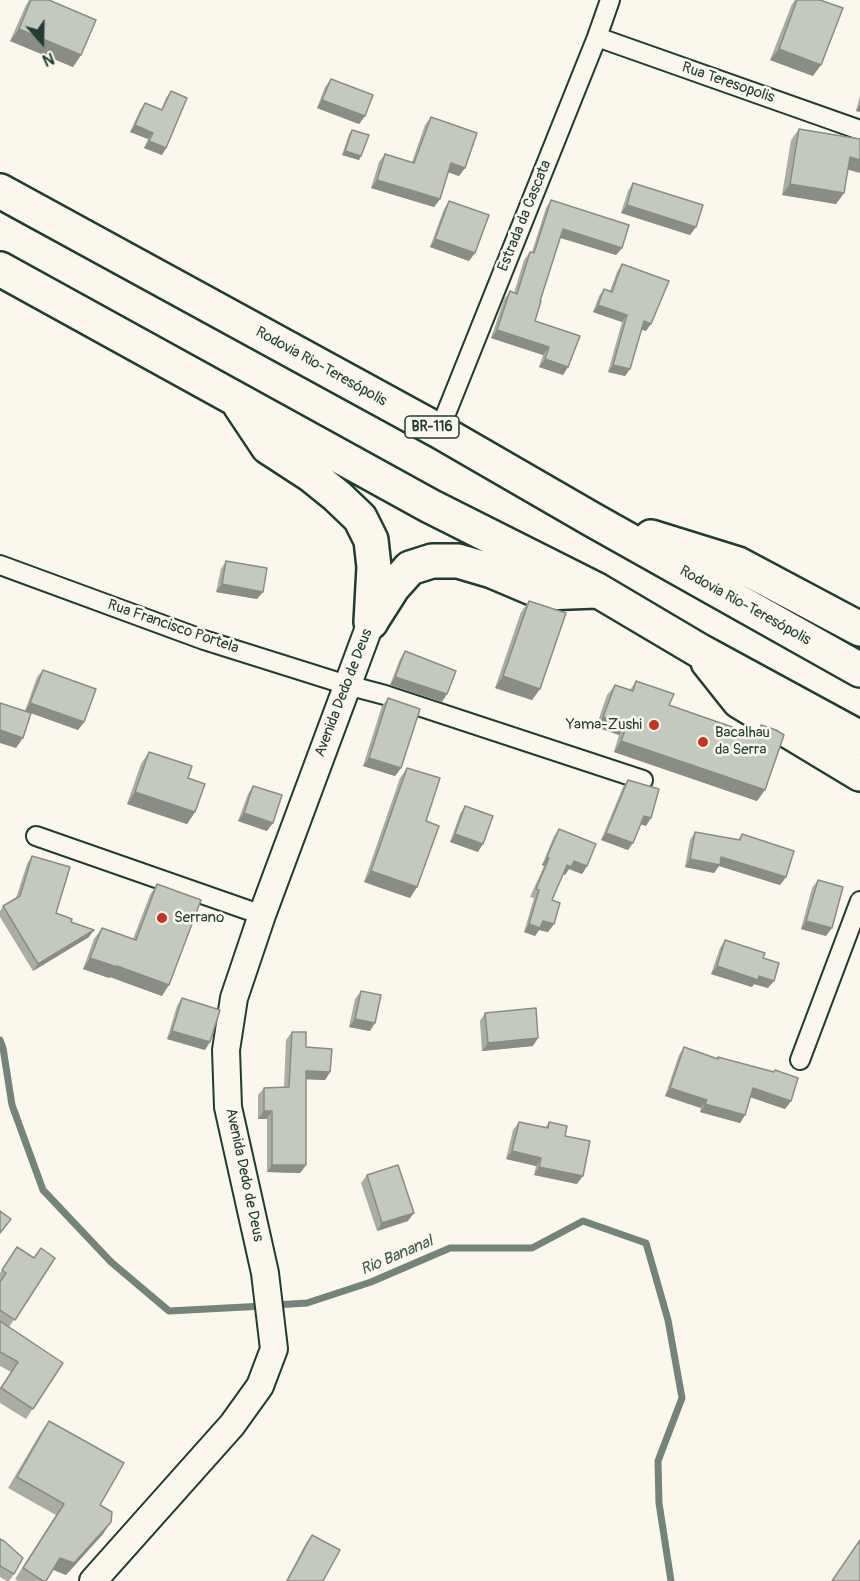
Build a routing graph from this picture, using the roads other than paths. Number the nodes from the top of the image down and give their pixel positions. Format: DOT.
graph roads {
  1 [pos="610,0"];
  2 [pos="597,37"];
  3 [pos="860,130"];
  4 [pos="0,191"];
  5 [pos="0,269"];
  6 [pos="237,400"];
  7 [pos="439,431"];
  8 [pos="593,520"];
  9 [pos="0,565"];
  10 [pos="597,590"];
  11 [pos="371,622"];
  12 [pos="860,629"];
  13 [pos="700,651"];
  14 [pos="860,670"];
  15 [pos="347,685"];
  16 [pos="860,738"];
  17 [pos="860,774"];
  18 [pos="643,780"];
  19 [pos="36,836"];
  20 [pos="860,902"];
  21 [pos="262,915"];
  22 [pos="800,1060"];
  23 [pos="93,1581"];
  1 -- 2 [label="street, Estrada da Cascata"];
  2 -- 3 [label="street, Rua Teresopolis"];
  2 -- 7 [label="street, Estrada da Cascata"];
  4 -- 7 [label="highway, Rodovia Rio-Teresópolis / BR-116"];
  5 -- 6 [label="highway"];
  6 -- 10 [label="highway"];
  6 -- 11 [label="highway"];
  7 -- 8 [label="highway, Rodovia Rio-Teresópolis / BR-116"];
  8 -- 12 [label="highway"];
  8 -- 14 [label="highway, Rodovia Rio-Teresópolis / BR-116"];
  9 -- 15 [label="street, Rua Francisco Portela"];
  10 -- 11 [label="highway"];
  10 -- 13 [label="highway"];
  11 -- 15 [label="main road, Avenida Dedo de Deus"];
  13 -- 16 [label="highway"];
  13 -- 17 [label="highway"];
  15 -- 18 [label="street, Rua Francisco Portela"];
  15 -- 21 [label="main road, Avenida Dedo de Deus"];
  19 -- 21 [label="street"];
  20 -- 22 [label="street"];
  21 -- 23 [label="main road, Avenida Dedo de Deus"];
}
